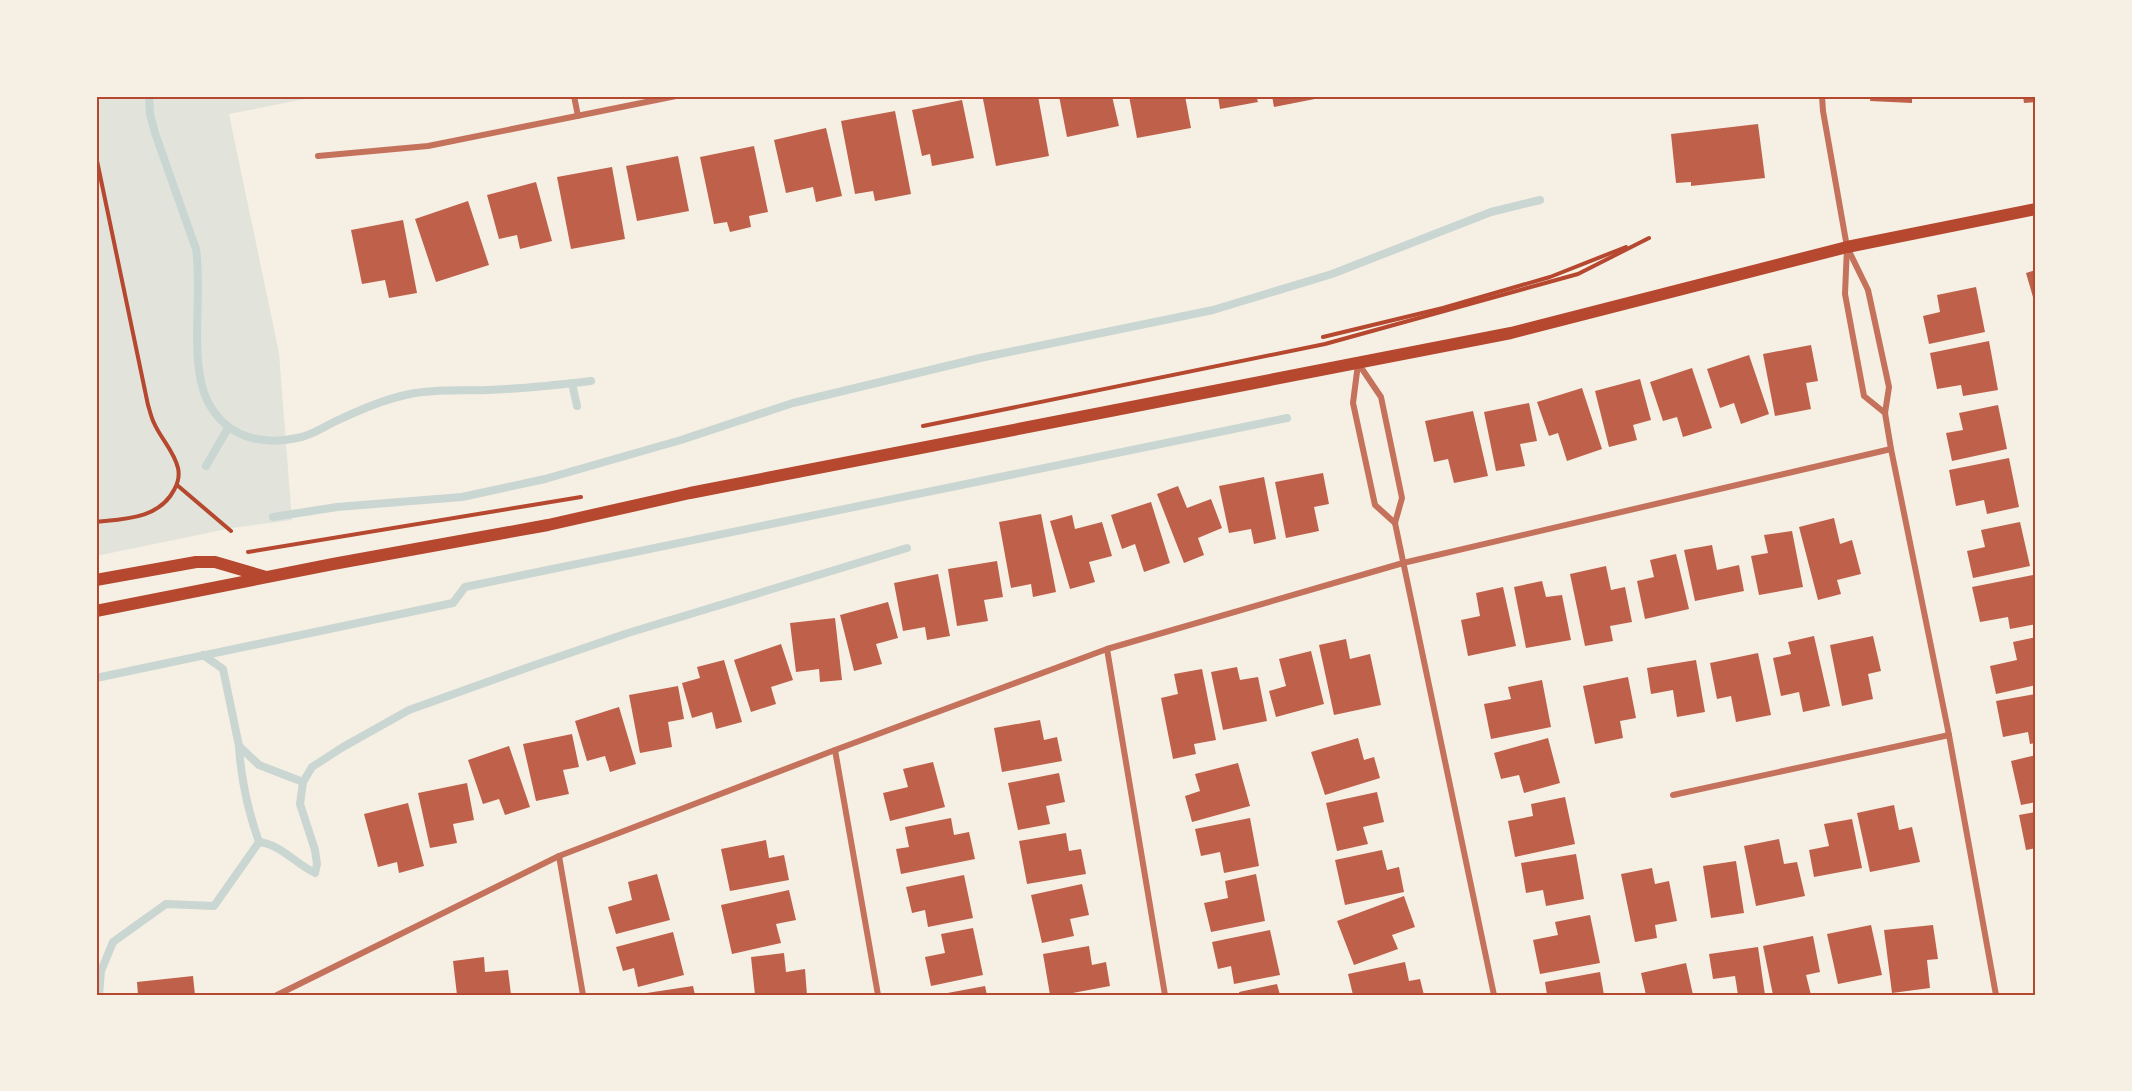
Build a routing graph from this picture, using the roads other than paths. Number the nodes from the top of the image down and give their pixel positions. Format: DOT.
graph roads {
  1 [pos="574,96"];
  2 [pos="676,96"];
  3 [pos="1822,96"];
  4 [pos="578,116"];
  5 [pos="318,156"];
  6 [pos="2036,209"];
  7 [pos="1847,247"];
  8 [pos="1358,363"];
  9 [pos="1885,413"];
  10 [pos="1891,449"];
  11 [pos="1395,523"];
  12 [pos="1403,563"];
  13 [pos="267,578"];
  14 [pos="96,580"];
  15 [pos="96,611"];
  16 [pos="1107,649"];
  17 [pos="1949,735"];
  18 [pos="835,750"];
  19 [pos="1673,795"];
  20 [pos="559,856"];
  21 [pos="277,994"];
  22 [pos="583,995"];
  23 [pos="878,995"];
  24 [pos="1165,995"];
  25 [pos="1494,995"];
  26 [pos="1996,995"];
  1 -- 4 [label="street"];
  2 -- 4 [label="street"];
  3 -- 7 [label="street"];
  4 -- 5 [label="street"];
  6 -- 7 [label="main road"];
  7 -- 8 [label="main road"];
  7 -- 9 [label="street"];
  7 -- 9 [label="street"];
  8 -- 11 [label="street"];
  8 -- 11 [label="street"];
  8 -- 13 [label="main road"];
  9 -- 10 [label="street"];
  10 -- 12 [label="street"];
  10 -- 17 [label="street"];
  11 -- 12 [label="street"];
  12 -- 16 [label="street"];
  12 -- 25 [label="street"];
  13 -- 14 [label="main road"];
  13 -- 15 [label="main road"];
  16 -- 18 [label="street"];
  16 -- 24 [label="street"];
  17 -- 19 [label="street"];
  17 -- 26 [label="street"];
  18 -- 20 [label="street"];
  18 -- 23 [label="street"];
  20 -- 21 [label="street"];
  20 -- 22 [label="street"];
}
